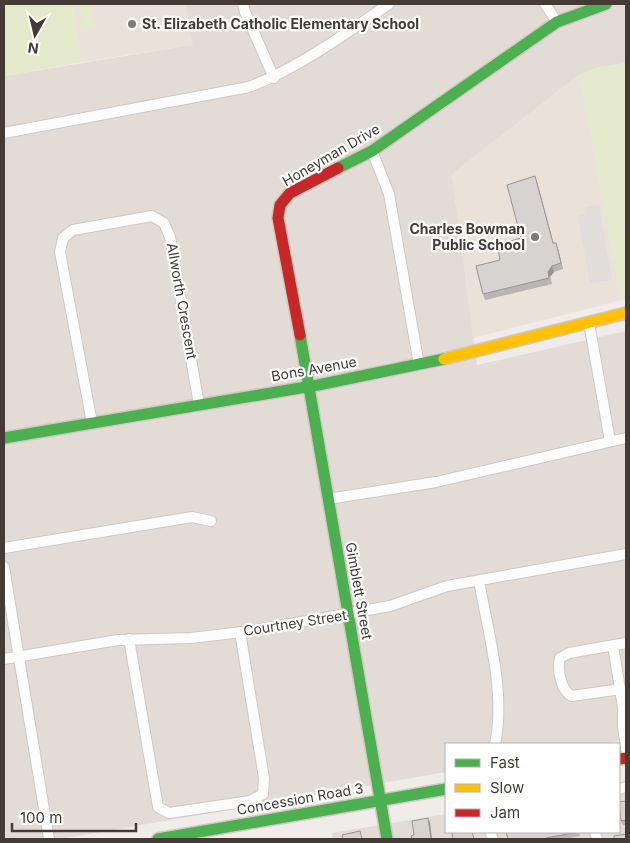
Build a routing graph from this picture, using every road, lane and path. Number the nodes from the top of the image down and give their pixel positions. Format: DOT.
graph roads {
  1 [pos="243,4"];
  2 [pos="389,4"];
  3 [pos="545,4"];
  4 [pos="606,4"];
  5 [pos="557,22"];
  6 [pos="274,78"];
  7 [pos="4,133"];
  8 [pos="372,151"];
  9 [pos="626,313"];
  10 [pos="590,323"];
  11 [pos="420,365"];
  12 [pos="310,386"];
  13 [pos="199,405"];
  14 [pos="92,423"];
  15 [pos="4,438"];
  16 [pos="626,438"];
  17 [pos="610,441"];
  18 [pos="328,499"];
  19 [pos="212,522"];
  20 [pos="4,548"];
  21 [pos="626,554"];
  22 [pos="4,567"];
  23 [pos="479,580"];
  24 [pos="348,614"];
  25 [pos="240,632"];
  26 [pos="129,639"];
  27 [pos="626,643"];
  28 [pos="613,646"];
  29 [pos="19,656"];
  30 [pos="4,659"];
  31 [pos="621,689"];
  32 [pos="625,707"];
  33 [pos="496,743"];
  34 [pos="626,749"];
  35 [pos="445,789"];
  36 [pos="379,800"];
  37 [pos="48,839"];
  38 [pos="158,839"];
  39 [pos="387,839"];
  1 -- 6 [label="street"];
  2 -- 6 [label="street"];
  3 -- 5 [label="street"];
  4 -- 5 [label="street, Honeyman Drive"];
  5 -- 8 [label="street, Honeyman Drive"];
  6 -- 7 [label="street"];
  8 -- 11 [label="street"];
  8 -- 12 [label="street, Honeyman Drive"];
  9 -- 10 [label="street, Bons Avenue"];
  10 -- 11 [label="street, Bons Avenue"];
  10 -- 17 [label="street"];
  11 -- 12 [label="street, Bons Avenue"];
  12 -- 13 [label="street, Bons Avenue"];
  12 -- 18 [label="street, Gimblett Street"];
  13 -- 14 [label="street, Bons Avenue"];
  13 -- 14 [label="street, Allworth Crescent"];
  14 -- 15 [label="street, Bons Avenue"];
  16 -- 17 [label="street"];
  17 -- 18 [label="street"];
  18 -- 24 [label="street, Gimblett Street"];
  19 -- 20 [label="street"];
  21 -- 23 [label="street, Courtney Street"];
  22 -- 29 [label="street"];
  23 -- 24 [label="street, Courtney Street"];
  23 -- 33 [label="street"];
  24 -- 25 [label="street, Courtney Street"];
  24 -- 36 [label="street, Gimblett Street"];
  25 -- 26 [label="street, Courtney Street"];
  25 -- 26 [label="street"];
  26 -- 29 [label="street, Courtney Street"];
  27 -- 28 [label="street"];
  28 -- 31 [label="street"];
  28 -- 31 [label="street"];
  29 -- 30 [label="street, Courtney Street"];
  29 -- 37 [label="street"];
  31 -- 32 [label="street"];
  32 -- 34 [label="street"];
  35 -- 36 [label="street, Concession Road 3"];
  36 -- 38 [label="street, Concession Road 3"];
  36 -- 39 [label="street, Gimblett Street"];
}
